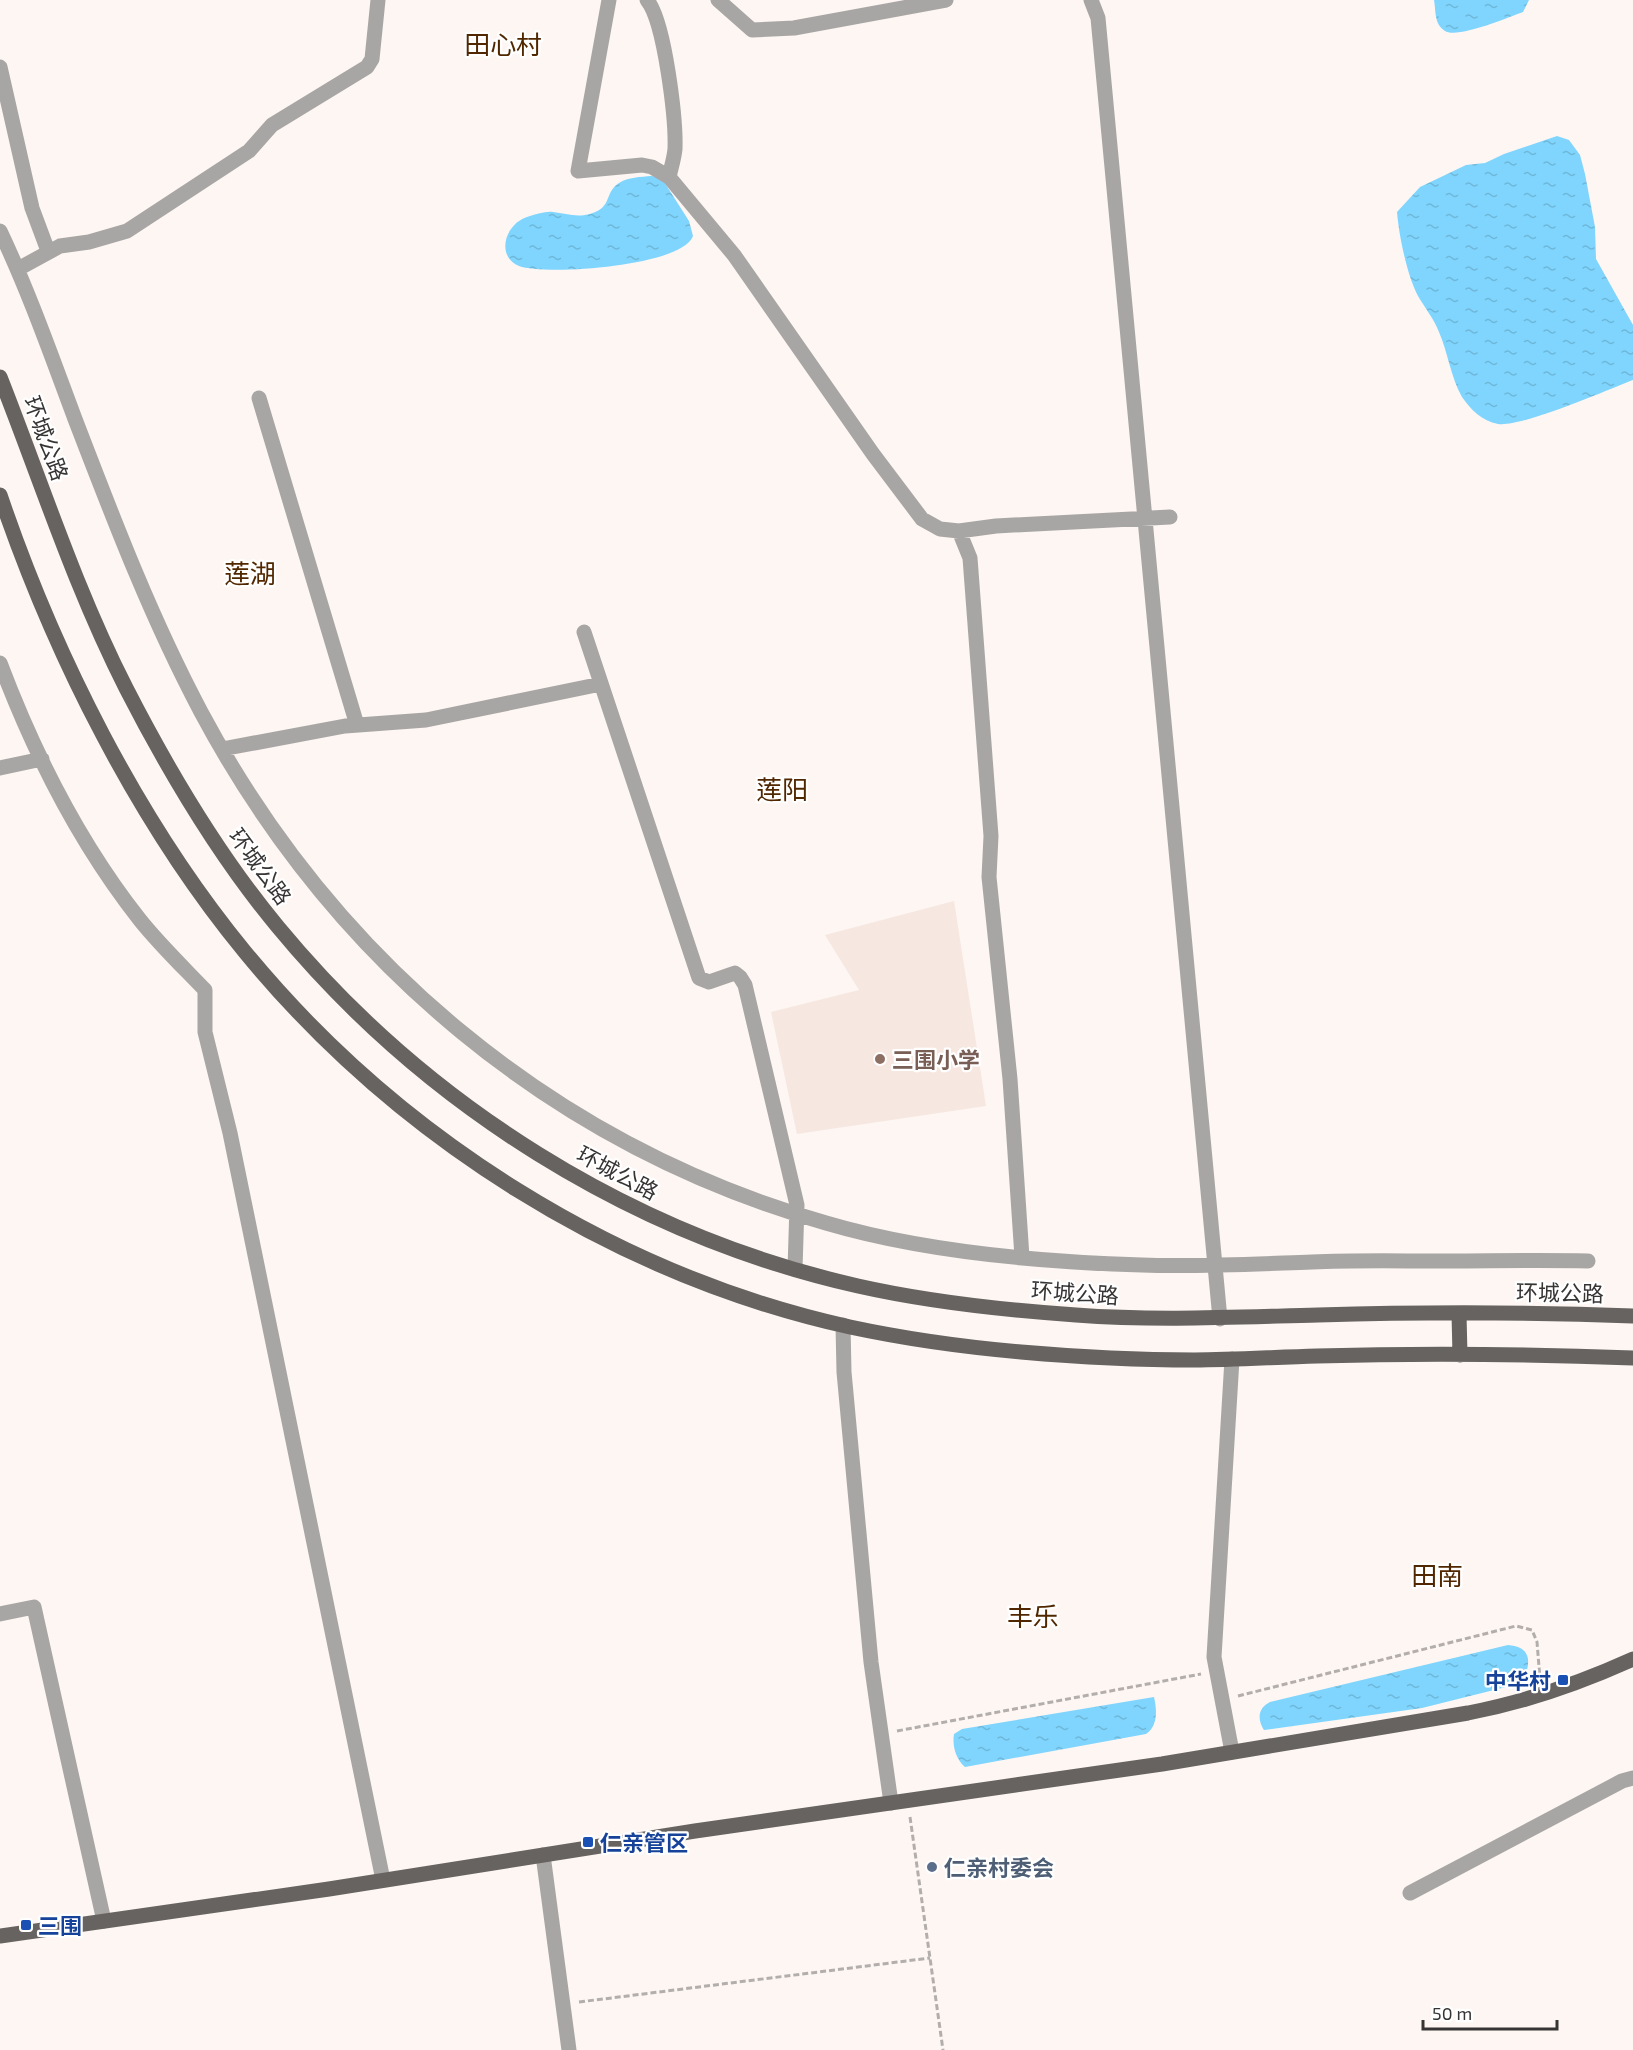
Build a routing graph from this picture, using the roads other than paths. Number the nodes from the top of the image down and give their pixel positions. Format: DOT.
graph roads {
  1 [pos="378,0"];
  2 [pos="609,0"];
  3 [pos="647,0"];
  4 [pos="718,0"];
  5 [pos="946,0"];
  6 [pos="1091,0"];
  7 [pos="0,66"];
  8 [pos="669,177"];
  9 [pos="0,231"];
  10 [pos="48,251"];
  11 [pos="18,269"];
  12 [pos="0,377"];
  13 [pos="260,398"];
  14 [pos="0,495"];
  15 [pos="1170,517"];
  16 [pos="1146,518"];
  17 [pos="959,531"];
  18 [pos="584,632"];
  19 [pos="0,663"];
  20 [pos="601,684"];
  21 [pos="357,725"];
  22 [pos="222,749"];
  23 [pos="42,759"];
  24 [pos="0,768"];
  25 [pos="797,1214"];
  26 [pos="1022,1257"];
  27 [pos="1588,1262"];
  28 [pos="1215,1266"];
  29 [pos="795,1269"];
  30 [pos="1459,1314"];
  31 [pos="1633,1316"];
  32 [pos="1220,1319"];
  33 [pos="843,1325"];
  34 [pos="1460,1355"];
  35 [pos="1633,1358"];
  36 [pos="1232,1359"];
  37 [pos="0,1614"];
  38 [pos="1633,1659"];
  39 [pos="1232,1752"];
  40 [pos="1633,1778"];
  41 [pos="891,1803"];
  42 [pos="543,1855"];
  43 [pos="383,1880"];
  44 [pos="1410,1893"];
  45 [pos="104,1921"];
  46 [pos="0,1936"];
  47 [pos="569,2050"];
  1 -- 10 [label="street"];
  2 -- 8 [label="street"];
  3 -- 8 [label="street"];
  4 -- 5 [label="street"];
  6 -- 16 [label="street"];
  7 -- 10 [label="street"];
  8 -- 17 [label="street"];
  9 -- 11 [label="street"];
  10 -- 11 [label="street"];
  11 -- 22 [label="street"];
  12 -- 29 [label="main road, 环城公路"];
  13 -- 21 [label="street"];
  14 -- 33 [label="main road"];
  15 -- 16 [label="street"];
  16 -- 17 [label="street"];
  16 -- 28 [label="street"];
  17 -- 26 [label="street"];
  18 -- 20 [label="street"];
  19 -- 23 [label="street"];
  20 -- 21 [label="street"];
  20 -- 25 [label="street"];
  21 -- 22 [label="street"];
  22 -- 25 [label="street"];
  23 -- 24 [label="street"];
  23 -- 43 [label="street"];
  25 -- 26 [label="street"];
  25 -- 29 [label="street"];
  26 -- 28 [label="street"];
  27 -- 28 [label="street"];
  28 -- 32 [label="street"];
  29 -- 32 [label="main road, 环城公路"];
  30 -- 31 [label="main road, 环城公路"];
  30 -- 32 [label="main road, 环城公路"];
  30 -- 34 [label="main road"];
  33 -- 36 [label="main road"];
  33 -- 41 [label="street"];
  34 -- 35 [label="main road"];
  34 -- 36 [label="main road"];
  36 -- 39 [label="street"];
  37 -- 45 [label="street"];
  38 -- 39 [label="main road"];
  39 -- 41 [label="main road"];
  40 -- 44 [label="street"];
  41 -- 42 [label="main road"];
  42 -- 43 [label="main road"];
  42 -- 47 [label="street"];
  43 -- 45 [label="main road"];
  45 -- 46 [label="main road"];
}
